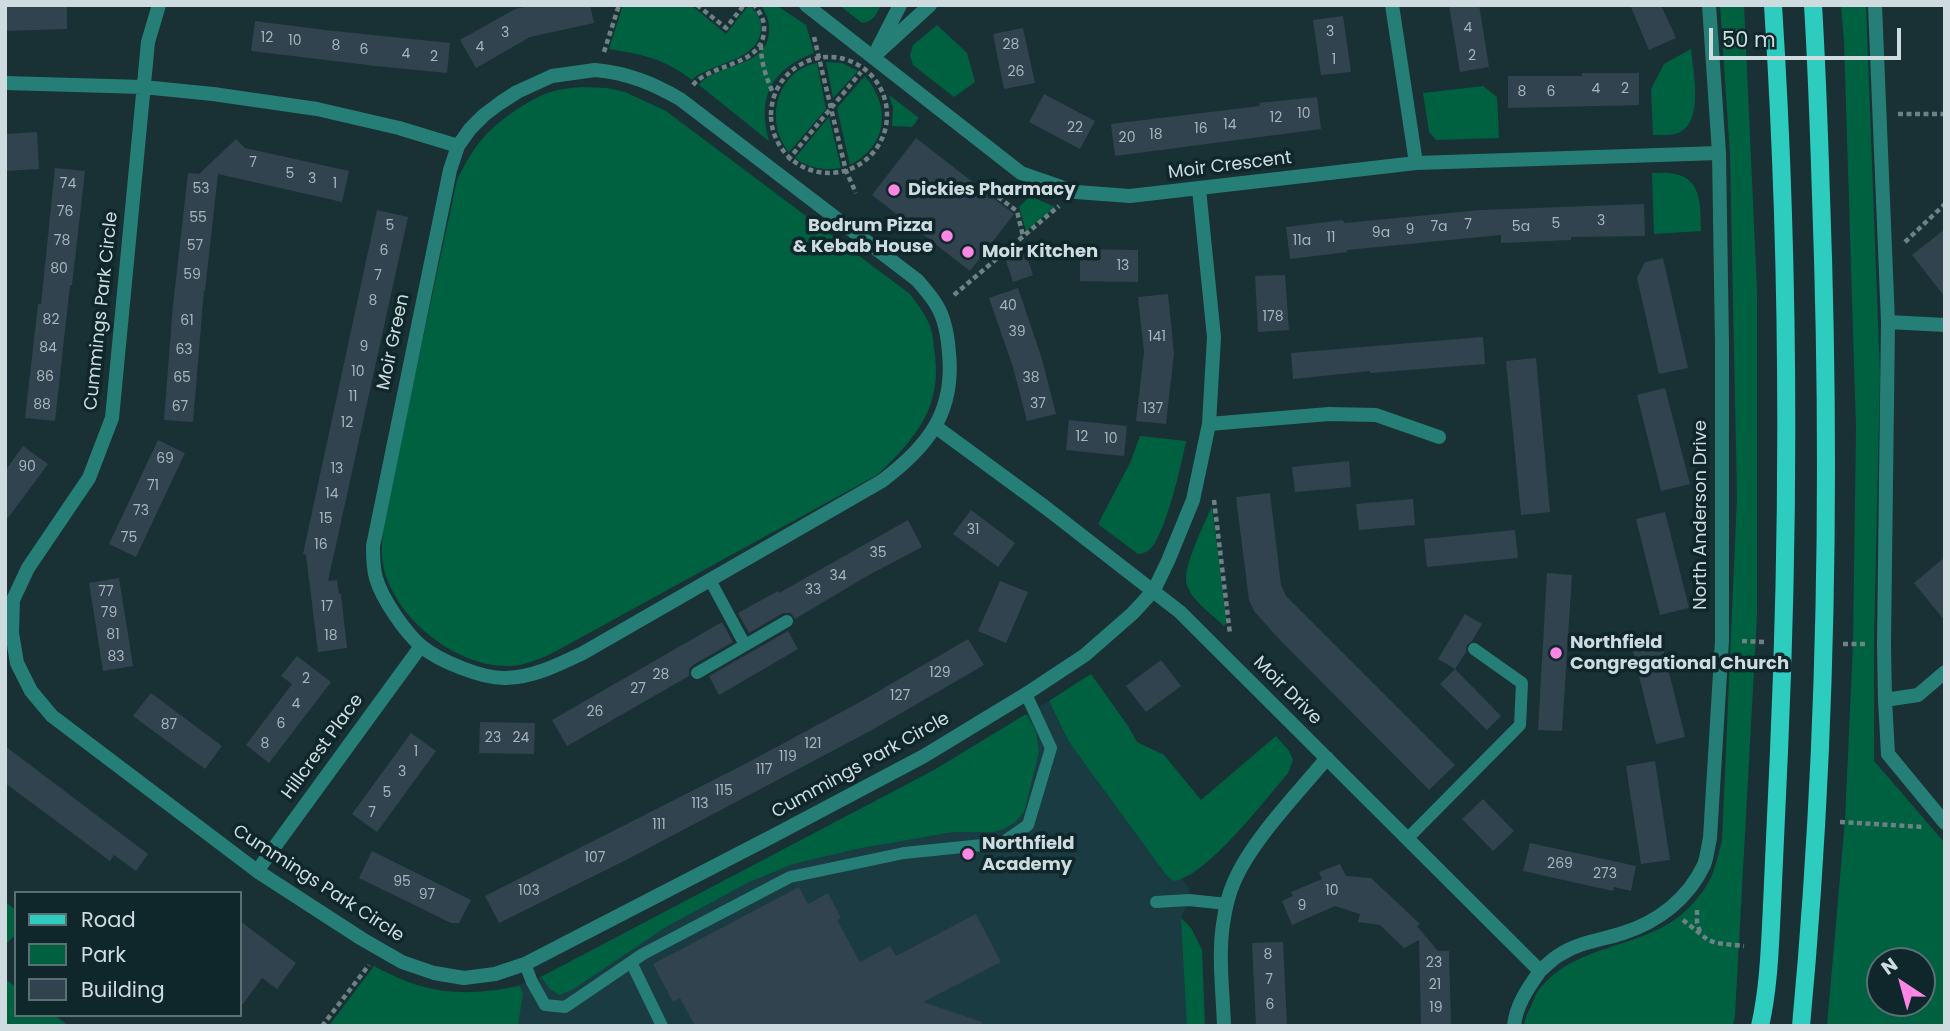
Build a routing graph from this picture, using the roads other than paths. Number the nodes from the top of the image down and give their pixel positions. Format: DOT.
graph roads {
  1 [pos="159,5"];
  2 [pos="806,5"];
  3 [pos="900,5"];
  4 [pos="930,5"];
  5 [pos="1392,5"];
  6 [pos="1709,5"];
  7 [pos="1773,5"];
  8 [pos="1813,5"];
  9 [pos="1875,5"];
  10 [pos="869,63"];
  11 [pos="5,83"];
  12 [pos="143,87"];
  13 [pos="458,146"];
  14 [pos="1719,153"];
  15 [pos="1416,163"];
  16 [pos="1199,189"];
  17 [pos="1888,322"];
  18 [pos="1945,324"];
  19 [pos="1209,424"];
  20 [pos="936,427"];
  21 [pos="1439,438"];
  22 [pos="710,580"];
  23 [pos="1154,590"];
  24 [pos="787,621"];
  25 [pos="746,645"];
  26 [pos="421,646"];
  27 [pos="1475,649"];
  28 [pos="1945,672"];
  29 [pos="697,673"];
  30 [pos="1026,694"];
  31 [pos="1885,700"];
  32 [pos="1327,758"];
  33 [pos="1938,825"];
  34 [pos="1407,839"];
  35 [pos="257,871"];
  36 [pos="1156,902"];
  37 [pos="1227,904"];
  38 [pos="631,962"];
  39 [pos="525,964"];
  40 [pos="1540,971"];
  41 [pos="662,1026"];
  42 [pos="1224,1026"];
  43 [pos="1514,1026"];
  44 [pos="1760,1026"];
  45 [pos="1801,1026"];
  1 -- 12 [label="street, Cummings Park Circle"];
  2 -- 10 [label="street, Moir Crescent"];
  3 -- 10 [label="street"];
  4 -- 10 [label="street"];
  5 -- 15 [label="street"];
  6 -- 14 [label="street, North Anderson Drive"];
  7 -- 44 [label="main road"];
  8 -- 45 [label="main road"];
  9 -- 17 [label="street"];
  10 -- 16 [label="street, Moir Crescent"];
  11 -- 12 [label="street"];
  12 -- 13 [label="street"];
  12 -- 35 [label="street, Cummings Park Circle"];
  13 -- 20 [label="street, Moir Green"];
  13 -- 26 [label="street, Moir Green"];
  14 -- 15 [label="street, Moir Crescent"];
  14 -- 40 [label="street, North Anderson Drive"];
  15 -- 16 [label="street, Moir Crescent"];
  16 -- 19 [label="street, Cummings Park Circle"];
  17 -- 18 [label="street"];
  17 -- 31 [label="street"];
  19 -- 21 [label="street"];
  19 -- 23 [label="street, Cummings Park Circle"];
  20 -- 22 [label="street, Moir Green"];
  20 -- 23 [label="street, Moir Drive"];
  22 -- 25 [label="lane"];
  22 -- 26 [label="street, Moir Green"];
  23 -- 30 [label="street, Cummings Park Circle"];
  23 -- 32 [label="street, Moir Drive"];
  24 -- 25 [label="lane"];
  25 -- 29 [label="lane"];
  26 -- 35 [label="street, Hillcrest Place"];
  27 -- 34 [label="lane"];
  28 -- 31 [label="street"];
  30 -- 38 [label="lane"];
  30 -- 39 [label="street, Cummings Park Circle"];
  31 -- 33 [label="street"];
  32 -- 34 [label="street, Moir Drive"];
  32 -- 37 [label="street"];
  34 -- 40 [label="street, Moir Drive"];
  35 -- 39 [label="street, Cummings Park Circle"];
  36 -- 37 [label="lane"];
  37 -- 42 [label="street"];
  38 -- 39 [label="lane"];
  38 -- 41 [label="lane"];
  40 -- 43 [label="street"];
}
